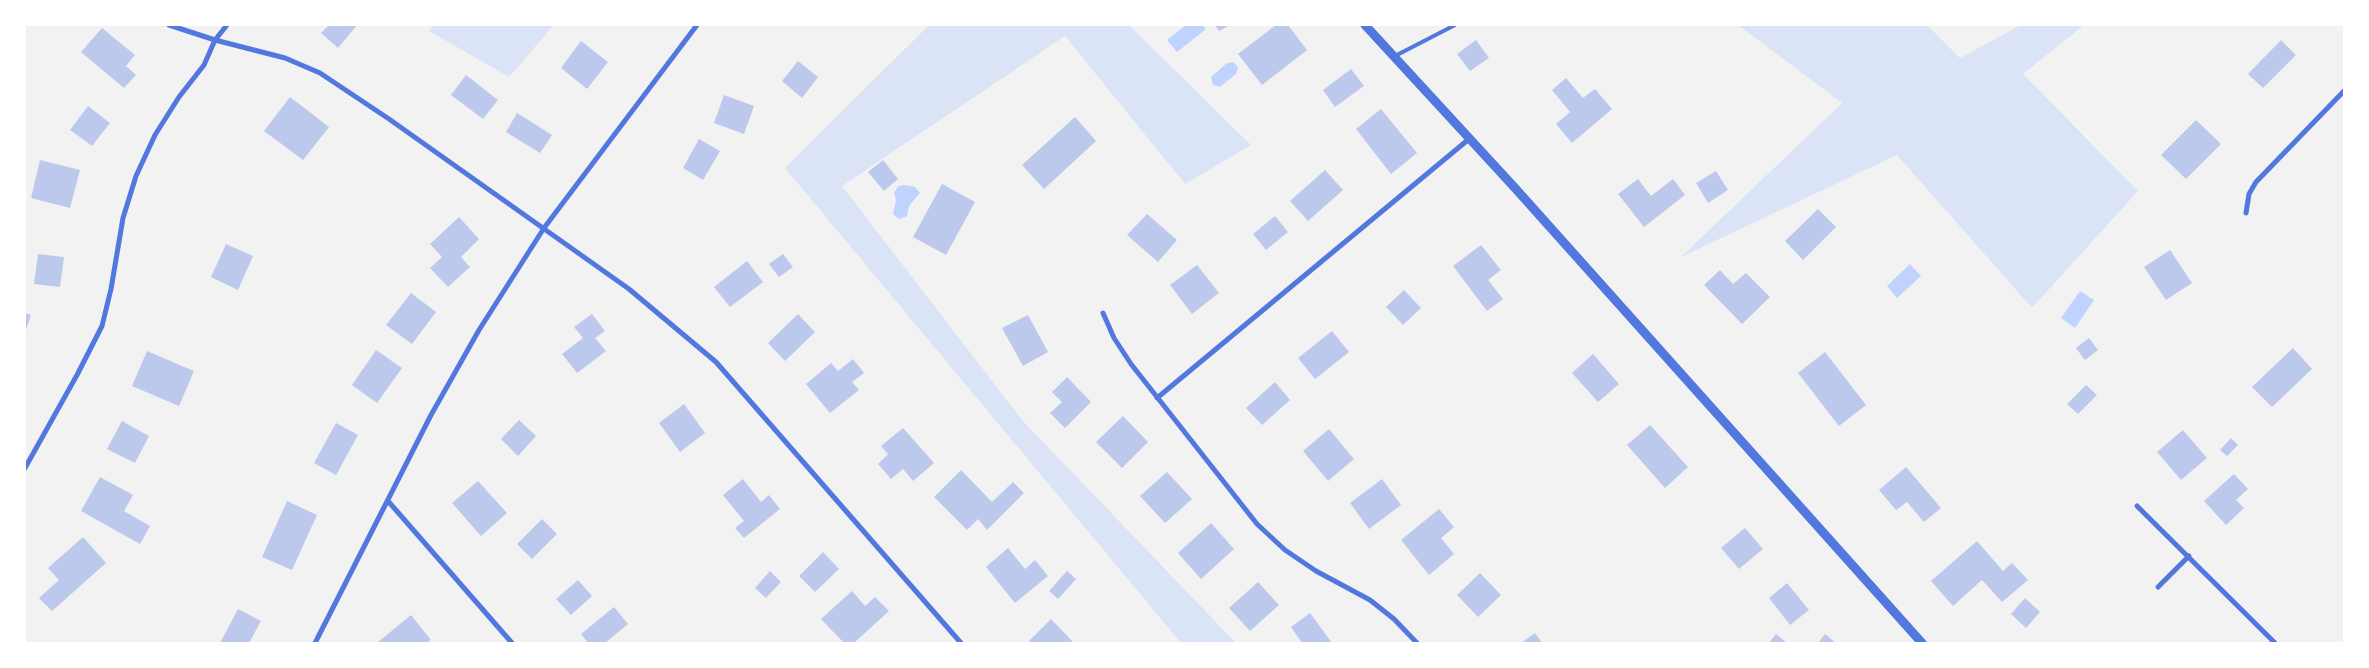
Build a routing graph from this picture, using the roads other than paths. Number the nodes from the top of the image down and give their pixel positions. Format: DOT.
graph roads {
  1 [pos="169,25"];
  2 [pos="227,25"];
  3 [pos="697,25"];
  4 [pos="1365,25"];
  5 [pos="1455,25"];
  6 [pos="216,40"];
  7 [pos="1393,57"];
  8 [pos="2344,91"];
  9 [pos="1469,139"];
  10 [pos="2246,213"];
  11 [pos="544,228"];
  12 [pos="1103,313"];
  13 [pos="1157,398"];
  14 [pos="25,468"];
  15 [pos="388,501"];
  16 [pos="2136,506"];
  17 [pos="2188,556"];
  18 [pos="2158,587"];
  19 [pos="315,643"];
  20 [pos="512,643"];
  21 [pos="961,643"];
  22 [pos="1417,643"];
  23 [pos="1922,643"];
  24 [pos="2274,643"];
  1 -- 6 [label="street"];
  2 -- 6 [label="street"];
  3 -- 11 [label="street"];
  4 -- 7 [label="street"];
  5 -- 7 [label="lane"];
  6 -- 11 [label="street"];
  6 -- 14 [label="street"];
  7 -- 9 [label="street"];
  8 -- 10 [label="street"];
  9 -- 13 [label="street"];
  9 -- 23 [label="street"];
  11 -- 15 [label="street"];
  11 -- 21 [label="street"];
  12 -- 13 [label="street"];
  13 -- 22 [label="street"];
  15 -- 19 [label="street"];
  15 -- 20 [label="street"];
  16 -- 17 [label="street"];
  17 -- 18 [label="street"];
  17 -- 24 [label="street"];
}
